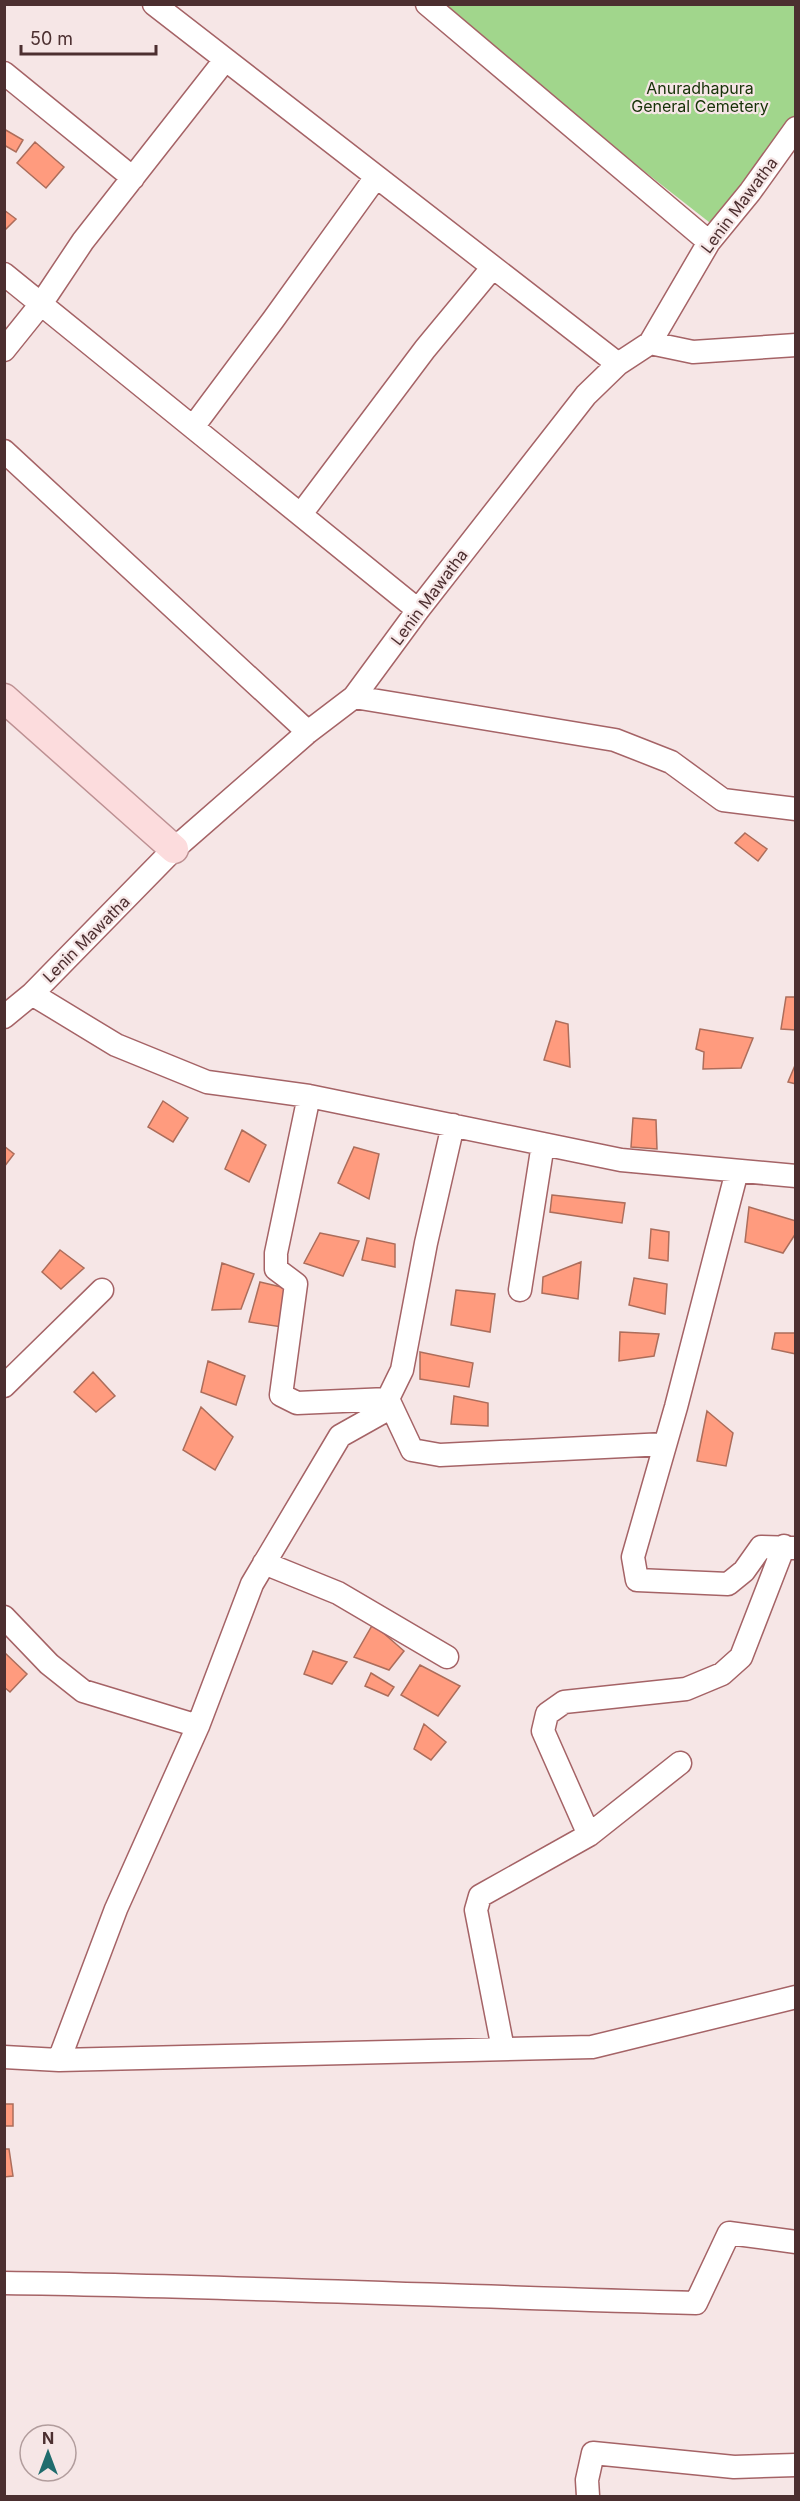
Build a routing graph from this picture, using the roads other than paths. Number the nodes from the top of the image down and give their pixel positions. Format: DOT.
graph roads {
  1 [pos="154,4"];
  2 [pos="427,4"];
  3 [pos="225,60"];
  4 [pos="4,73"];
  5 [pos="795,128"];
  6 [pos="376,177"];
  7 [pos="133,178"];
  8 [pos="709,242"];
  9 [pos="493,267"];
  10 [pos="4,274"];
  11 [pos="41,304"];
  12 [pos="650,344"];
  13 [pos="795,345"];
  14 [pos="4,350"];
  15 [pos="618,364"];
  16 [pos="193,426"];
  17 [pos="4,452"];
  18 [pos="301,514"];
  19 [pos="418,610"];
  20 [pos="4,698"];
  21 [pos="354,698"];
  22 [pos="308,732"];
  23 [pos="795,809"];
  24 [pos="174,849"];
  25 [pos="14,1004"];
  26 [pos="309,1096"];
  27 [pos="453,1125"];
  28 [pos="543,1144"];
  29 [pos="737,1171"];
  30 [pos="795,1176"];
  31 [pos="102,1290"];
  32 [pos="520,1290"];
  33 [pos="4,1386"];
  34 [pos="388,1399"];
  35 [pos="665,1444"];
  36 [pos="790,1547"];
  37 [pos="264,1563"];
  38 [pos="4,1617"];
  39 [pos="447,1657"];
  40 [pos="198,1726"];
  41 [pos="680,1763"];
  42 [pos="590,1835"];
  43 [pos="795,1997"];
  44 [pos="503,2049"];
  45 [pos="4,2056"];
  46 [pos="59,2060"];
  47 [pos="795,2242"];
  48 [pos="4,2283"];
  49 [pos="795,2465"];
  50 [pos="588,2496"];
  1 -- 3 [label="street"];
  2 -- 8 [label="street"];
  3 -- 6 [label="street"];
  3 -- 7 [label="street"];
  4 -- 7 [label="street"];
  5 -- 8 [label="street, Lenin Mawatha"];
  6 -- 9 [label="street"];
  6 -- 16 [label="street"];
  7 -- 11 [label="street"];
  8 -- 12 [label="street, Lenin Mawatha"];
  9 -- 15 [label="street"];
  9 -- 18 [label="street"];
  10 -- 11 [label="street"];
  11 -- 14 [label="street"];
  11 -- 16 [label="street"];
  12 -- 13 [label="street"];
  12 -- 15 [label="street, Lenin Mawatha"];
  15 -- 19 [label="street, Lenin Mawatha"];
  16 -- 18 [label="street"];
  17 -- 22 [label="street"];
  18 -- 19 [label="street"];
  19 -- 21 [label="street, Lenin Mawatha"];
  20 -- 24 [label="main road"];
  21 -- 22 [label="street, Lenin Mawatha"];
  21 -- 23 [label="street"];
  22 -- 24 [label="street, Lenin Mawatha"];
  24 -- 25 [label="street, Lenin Mawatha"];
  25 -- 26 [label="street"];
  26 -- 27 [label="street"];
  26 -- 34 [label="street"];
  27 -- 28 [label="street"];
  27 -- 34 [label="street"];
  28 -- 29 [label="street"];
  28 -- 32 [label="street"];
  29 -- 30 [label="street"];
  29 -- 35 [label="street"];
  31 -- 33 [label="street"];
  34 -- 35 [label="street"];
  34 -- 37 [label="street"];
  35 -- 36 [label="street"];
  36 -- 42 [label="street"];
  37 -- 39 [label="street"];
  37 -- 40 [label="street"];
  38 -- 40 [label="street"];
  40 -- 46 [label="street"];
  41 -- 42 [label="street"];
  42 -- 44 [label="street"];
  43 -- 44 [label="street"];
  44 -- 46 [label="street"];
  45 -- 46 [label="street"];
  47 -- 48 [label="street"];
  49 -- 50 [label="street"];
}
